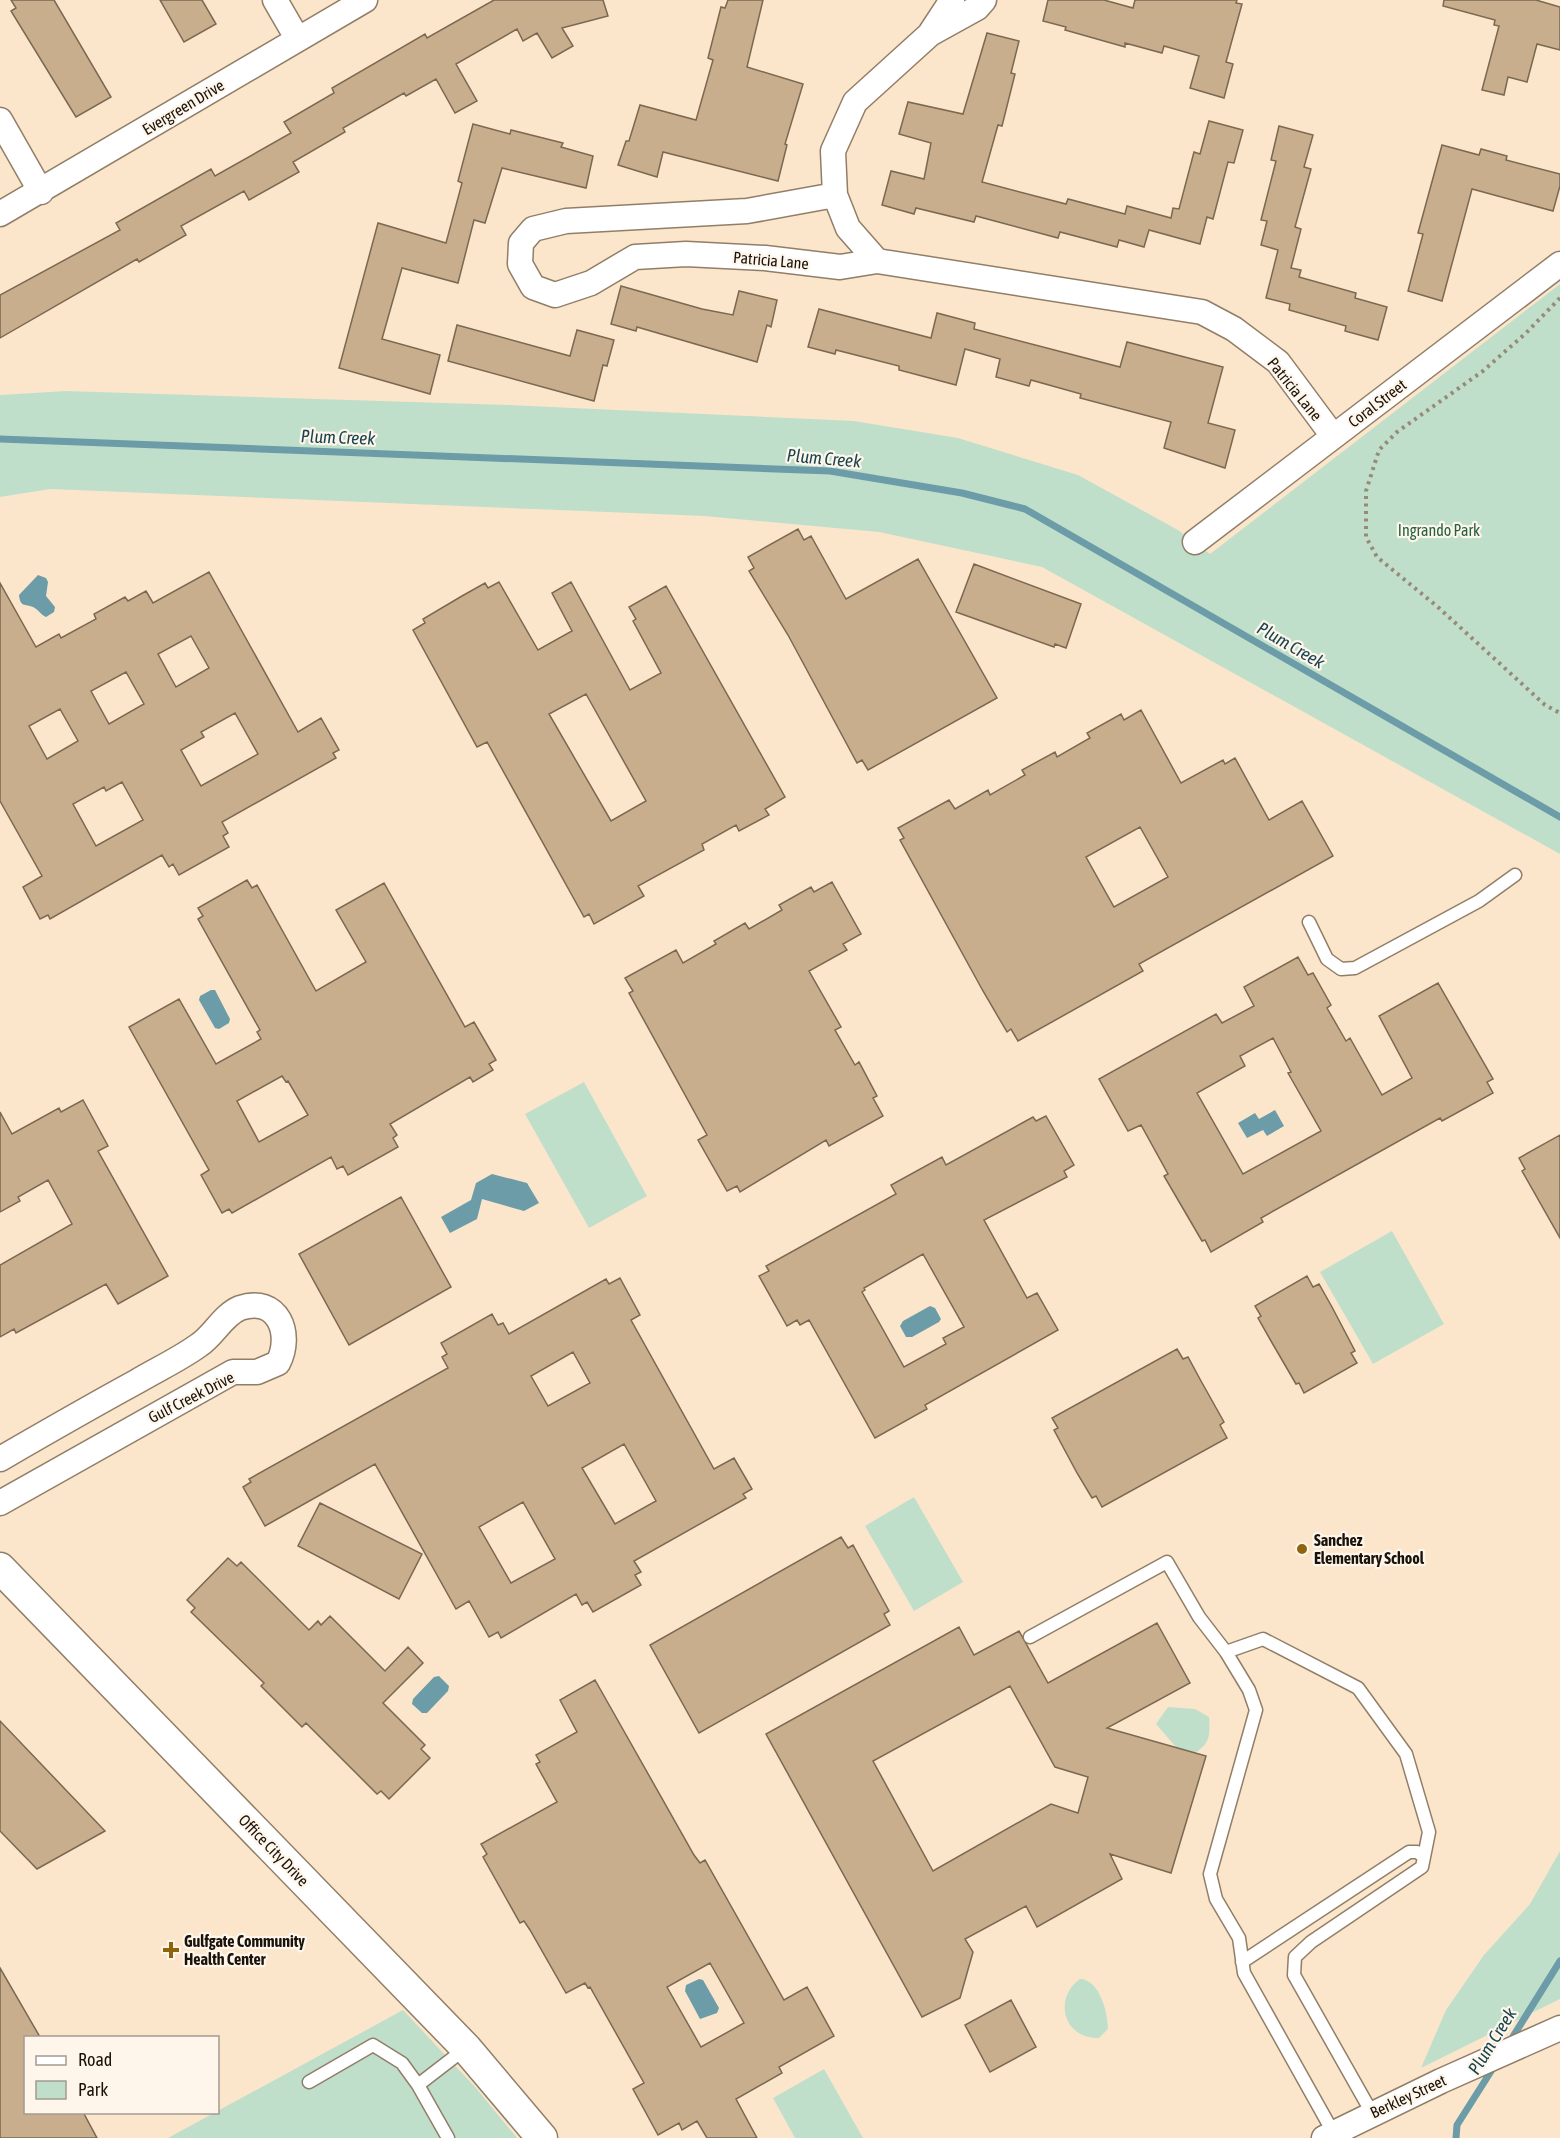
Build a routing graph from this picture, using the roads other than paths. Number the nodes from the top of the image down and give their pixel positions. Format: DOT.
graph roads {
  1 [pos="275,0"];
  2 [pos="365,0"];
  3 [pos="952,0"];
  4 [pos="984,0"];
  5 [pos="930,34"];
  6 [pos="297,38"];
  7 [pos="0,120"];
  8 [pos="41,192"];
  9 [pos="835,195"];
  10 [pos="0,214"];
  11 [pos="877,261"];
  12 [pos="1560,264"];
  13 [pos="1333,436"];
  14 [pos="1195,542"];
  15 [pos="1515,875"];
  16 [pos="1309,922"];
  17 [pos="0,1459"];
  18 [pos="0,1503"];
  19 [pos="0,1568"];
  20 [pos="1030,1637"];
  21 [pos="1226,1652"];
  22 [pos="1423,1856"];
  23 [pos="1242,1962"];
  24 [pos="1552,2032"];
  25 [pos="466,2048"];
  26 [pos="309,2082"];
  27 [pos="418,2085"];
  28 [pos="1372,2113"];
  29 [pos="1329,2135"];
  30 [pos="448,2138"];
  31 [pos="542,2138"];
  1 -- 6 [label="street"];
  2 -- 6 [label="street, Evergreen Drive"];
  3 -- 5 [label="street"];
  4 -- 5 [label="street"];
  5 -- 9 [label="street"];
  6 -- 8 [label="street, Evergreen Drive"];
  7 -- 8 [label="street"];
  8 -- 10 [label="street, Evergreen Drive"];
  9 -- 11 [label="street"];
  9 -- 11 [label="street, Patricia Lane"];
  11 -- 13 [label="street, Patricia Lane"];
  12 -- 13 [label="street, Coral Street"];
  13 -- 14 [label="street, Coral Street"];
  15 -- 16 [label="lane"];
  17 -- 18 [label="street, Gulf Creek Drive"];
  19 -- 25 [label="street, Office City Drive"];
  20 -- 21 [label="lane"];
  21 -- 22 [label="lane"];
  21 -- 23 [label="lane"];
  22 -- 23 [label="lane"];
  22 -- 28 [label="lane"];
  23 -- 29 [label="lane"];
  24 -- 28 [label="street, Berkley Street"];
  25 -- 27 [label="lane"];
  25 -- 31 [label="street, Office City Drive"];
  26 -- 27 [label="lane"];
  27 -- 30 [label="lane"];
  28 -- 29 [label="street, Berkley Street"];
}
